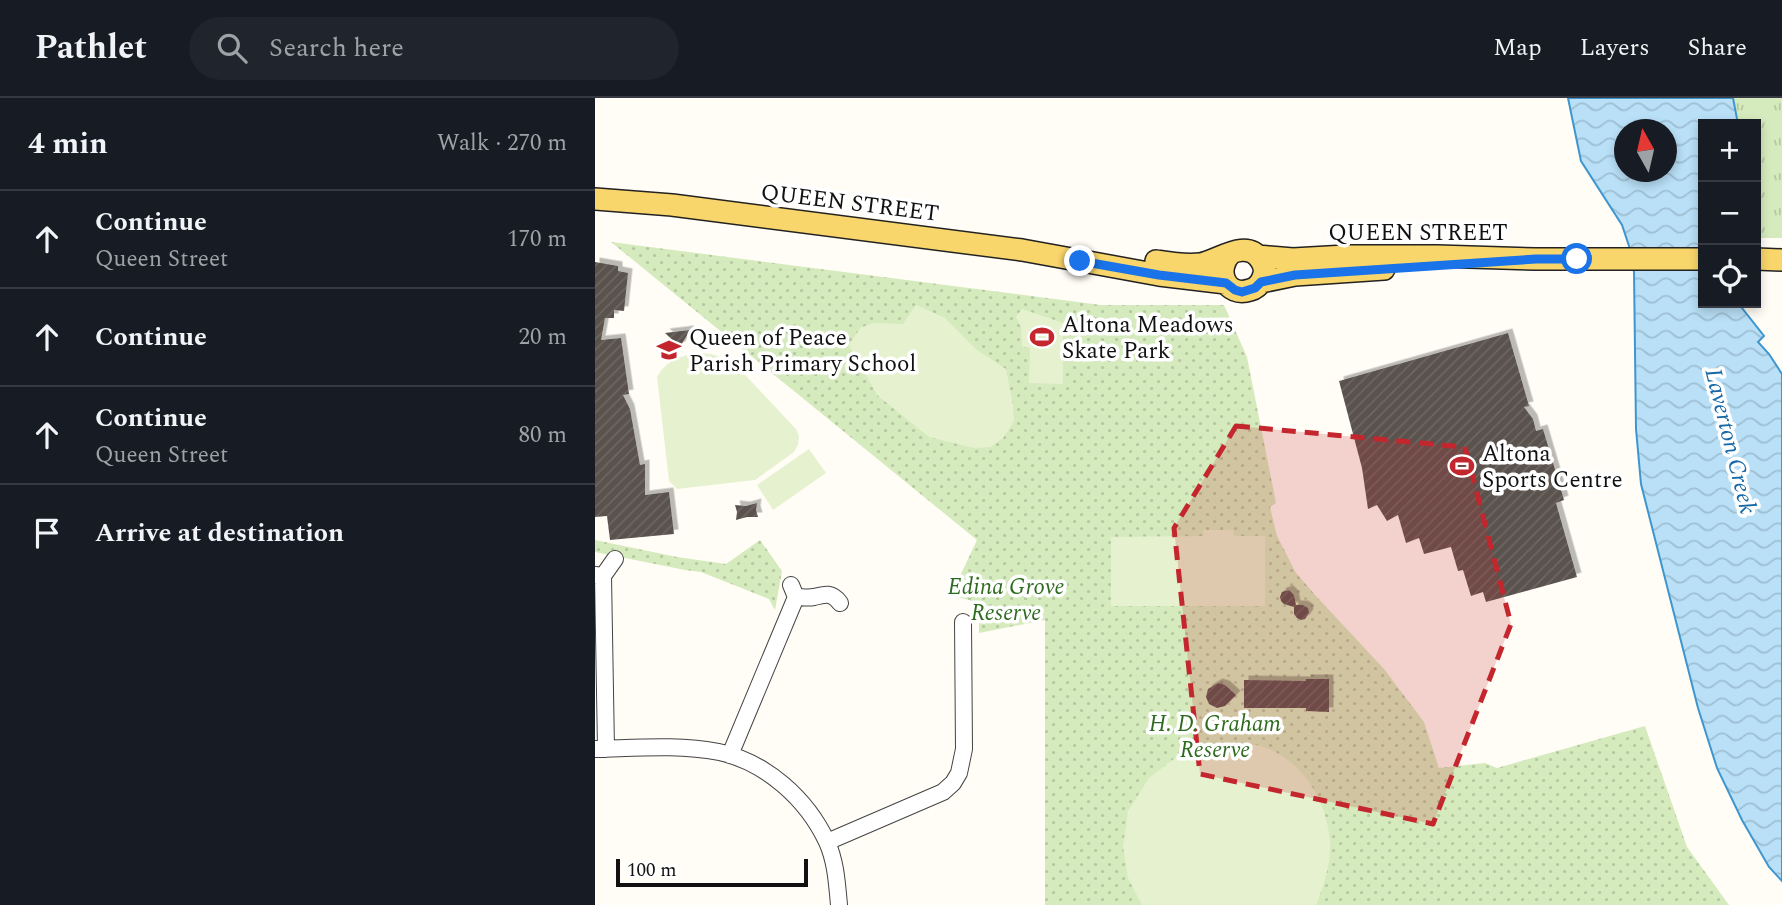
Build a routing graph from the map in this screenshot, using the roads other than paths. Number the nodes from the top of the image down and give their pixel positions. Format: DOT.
graph roads {
  1 [pos="595,189"];
  2 [pos="595,200"];
  3 [pos="672,205"];
  4 [pos="1021,250"];
  5 [pos="1231,253"];
  6 [pos="1258,256"];
  7 [pos="1536,259"];
  8 [pos="1698,259"];
  9 [pos="1761,260"];
  10 [pos="1781,260"];
  11 [pos="1261,282"];
  12 [pos="1226,283"];
  13 [pos="615,559"];
  14 [pos="599,576"];
  15 [pos="840,603"];
  16 [pos="963,622"];
  17 [pos="600,749"];
  18 [pos="730,755"];
  19 [pos="827,842"];
  20 [pos="839,905"];
  1 -- 3 [label="main road, QUEEN STREET"];
  2 -- 3 [label="main road, QUEEN STREET"];
  3 -- 4 [label="main road, QUEEN STREET"];
  4 -- 5 [label="main road, QUEEN STREET"];
  4 -- 12 [label="main road, QUEEN STREET"];
  5 -- 6 [label="main road"];
  5 -- 12 [label="main road"];
  6 -- 7 [label="main road, QUEEN STREET"];
  6 -- 11 [label="main road"];
  7 -- 8 [label="main road, QUEEN STREET"];
  7 -- 11 [label="main road, QUEEN STREET"];
  9 -- 10 [label="main road"];
  11 -- 12 [label="main road"];
  13 -- 14 [label="street"];
  14 -- 17 [label="street"];
  15 -- 18 [label="street"];
  16 -- 19 [label="street"];
  17 -- 18 [label="street"];
  18 -- 19 [label="street"];
  19 -- 20 [label="street"];
}
